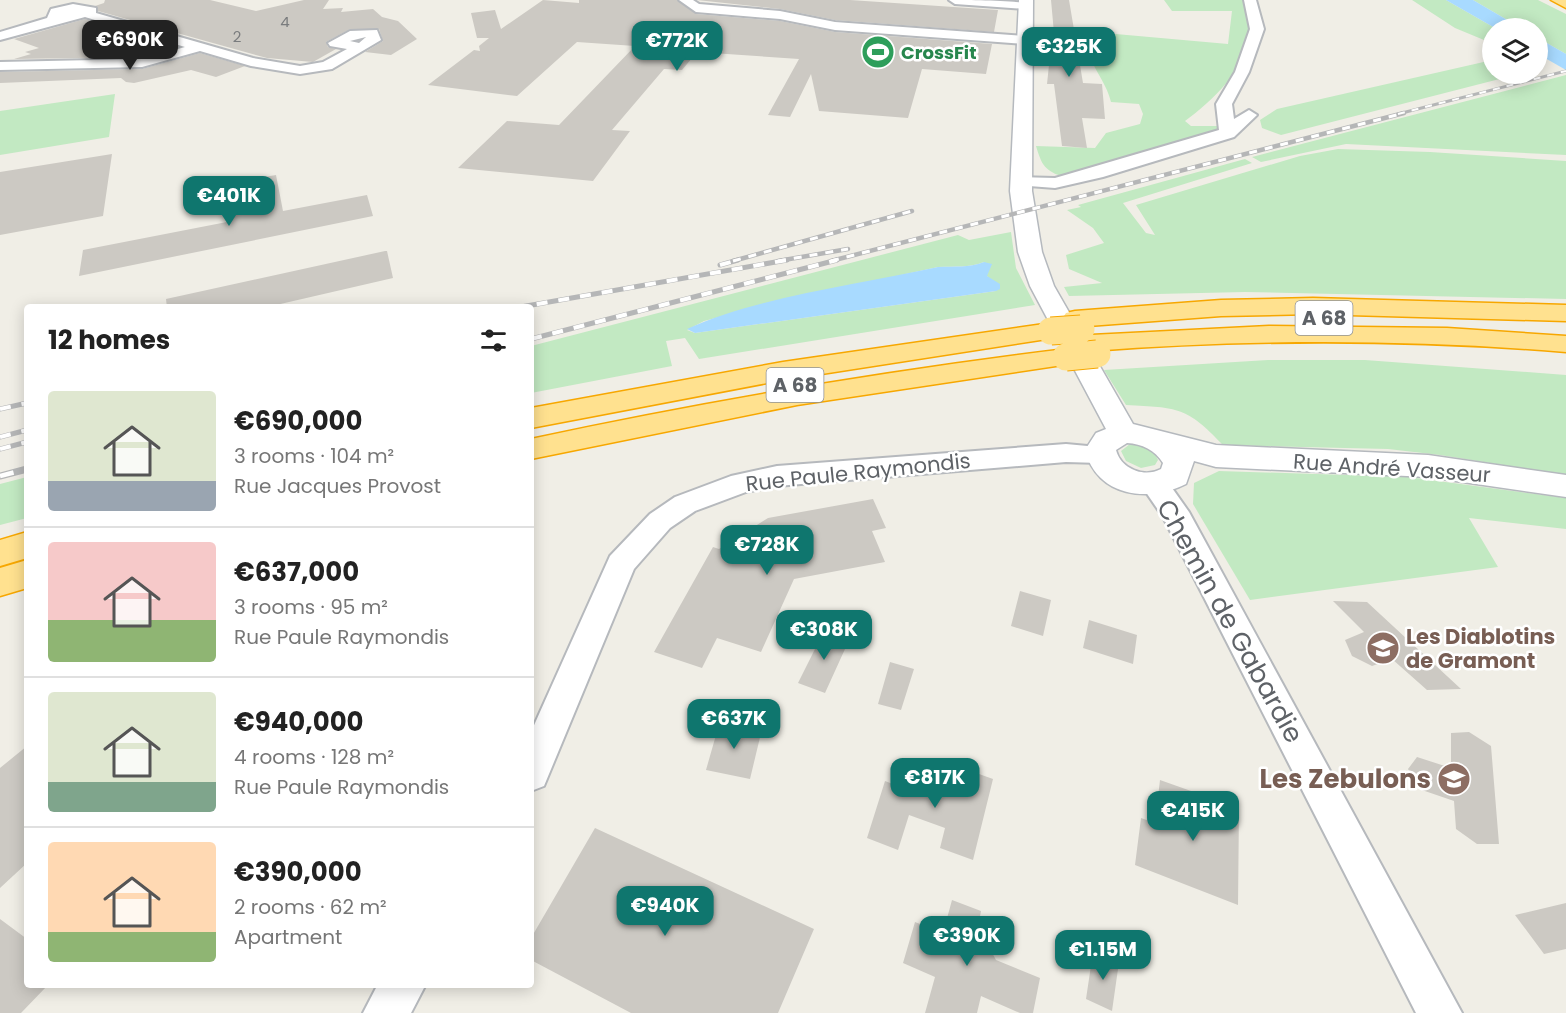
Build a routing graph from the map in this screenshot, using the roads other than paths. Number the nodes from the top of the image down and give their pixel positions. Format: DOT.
graph roads {
  1 [pos="53,0"];
  2 [pos="685,0"];
  3 [pos="955,0"];
  4 [pos="1250,0"];
  5 [pos="1558,0"];
  6 [pos="1026,2"];
  7 [pos="1566,4"];
  8 [pos="73,8"];
  9 [pos="87,14"];
  10 [pos="59,19"];
  11 [pos="0,36"];
  12 [pos="1024,40"];
  13 [pos="361,47"];
  14 [pos="197,48"];
  15 [pos="0,66"];
  16 [pos="1249,115"];
  17 [pos="1228,133"];
  18 [pos="1021,181"];
  19 [pos="1566,314"];
  20 [pos="1566,332"];
  21 [pos="1071,338"];
  22 [pos="1566,344"];
  23 [pos="1566,360"];
  24 [pos="534,415"];
  25 [pos="1123,433"];
  26 [pos="534,438"];
  27 [pos="1162,443"];
  28 [pos="534,448"];
  29 [pos="1100,454"];
  30 [pos="1216,456"];
  31 [pos="1166,478"];
  32 [pos="1566,486"];
  33 [pos="24,546"];
  34 [pos="0,553"];
  35 [pos="24,575"];
  36 [pos="0,582"];
  37 [pos="534,767"];
  38 [pos="402,988"];
  39 [pos="385,1013"];
  40 [pos="1440,1013"];
  1 -- 8 [label="street"];
  2 -- 12 [label="street"];
  3 -- 6 [label="street"];
  4 -- 17 [label="street"];
  5 -- 7 [label="highway"];
  6 -- 12 [label="street"];
  8 -- 9 [label="street"];
  8 -- 10 [label="street"];
  9 -- 10 [label="street"];
  9 -- 14 [label="street"];
  10 -- 11 [label="street"];
  12 -- 18 [label="street"];
  13 -- 14 [label="street"];
  14 -- 15 [label="street"];
  16 -- 17 [label="street"];
  17 -- 18 [label="street"];
  18 -- 25 [label="street"];
  19 -- 21 [label="highway"];
  20 -- 21 [label="highway, A 68"];
  21 -- 22 [label="highway, A 68"];
  21 -- 23 [label="highway"];
  21 -- 24 [label="highway, A 68"];
  21 -- 26 [label="highway, A 68"];
  21 -- 28 [label="highway"];
  25 -- 27 [label="street"];
  25 -- 29 [label="street"];
  27 -- 30 [label="street, Rue André Vasseur"];
  27 -- 31 [label="street"];
  29 -- 31 [label="street"];
  29 -- 37 [label="street, Rue Paule Raymondis"];
  30 -- 31 [label="street, Rue André Vasseur"];
  30 -- 32 [label="street, Rue André Vasseur"];
  31 -- 40 [label="street, Chemin de Gabardie"];
  33 -- 34 [label="highway"];
  35 -- 36 [label="highway"];
  38 -- 39 [label="street"];
}
